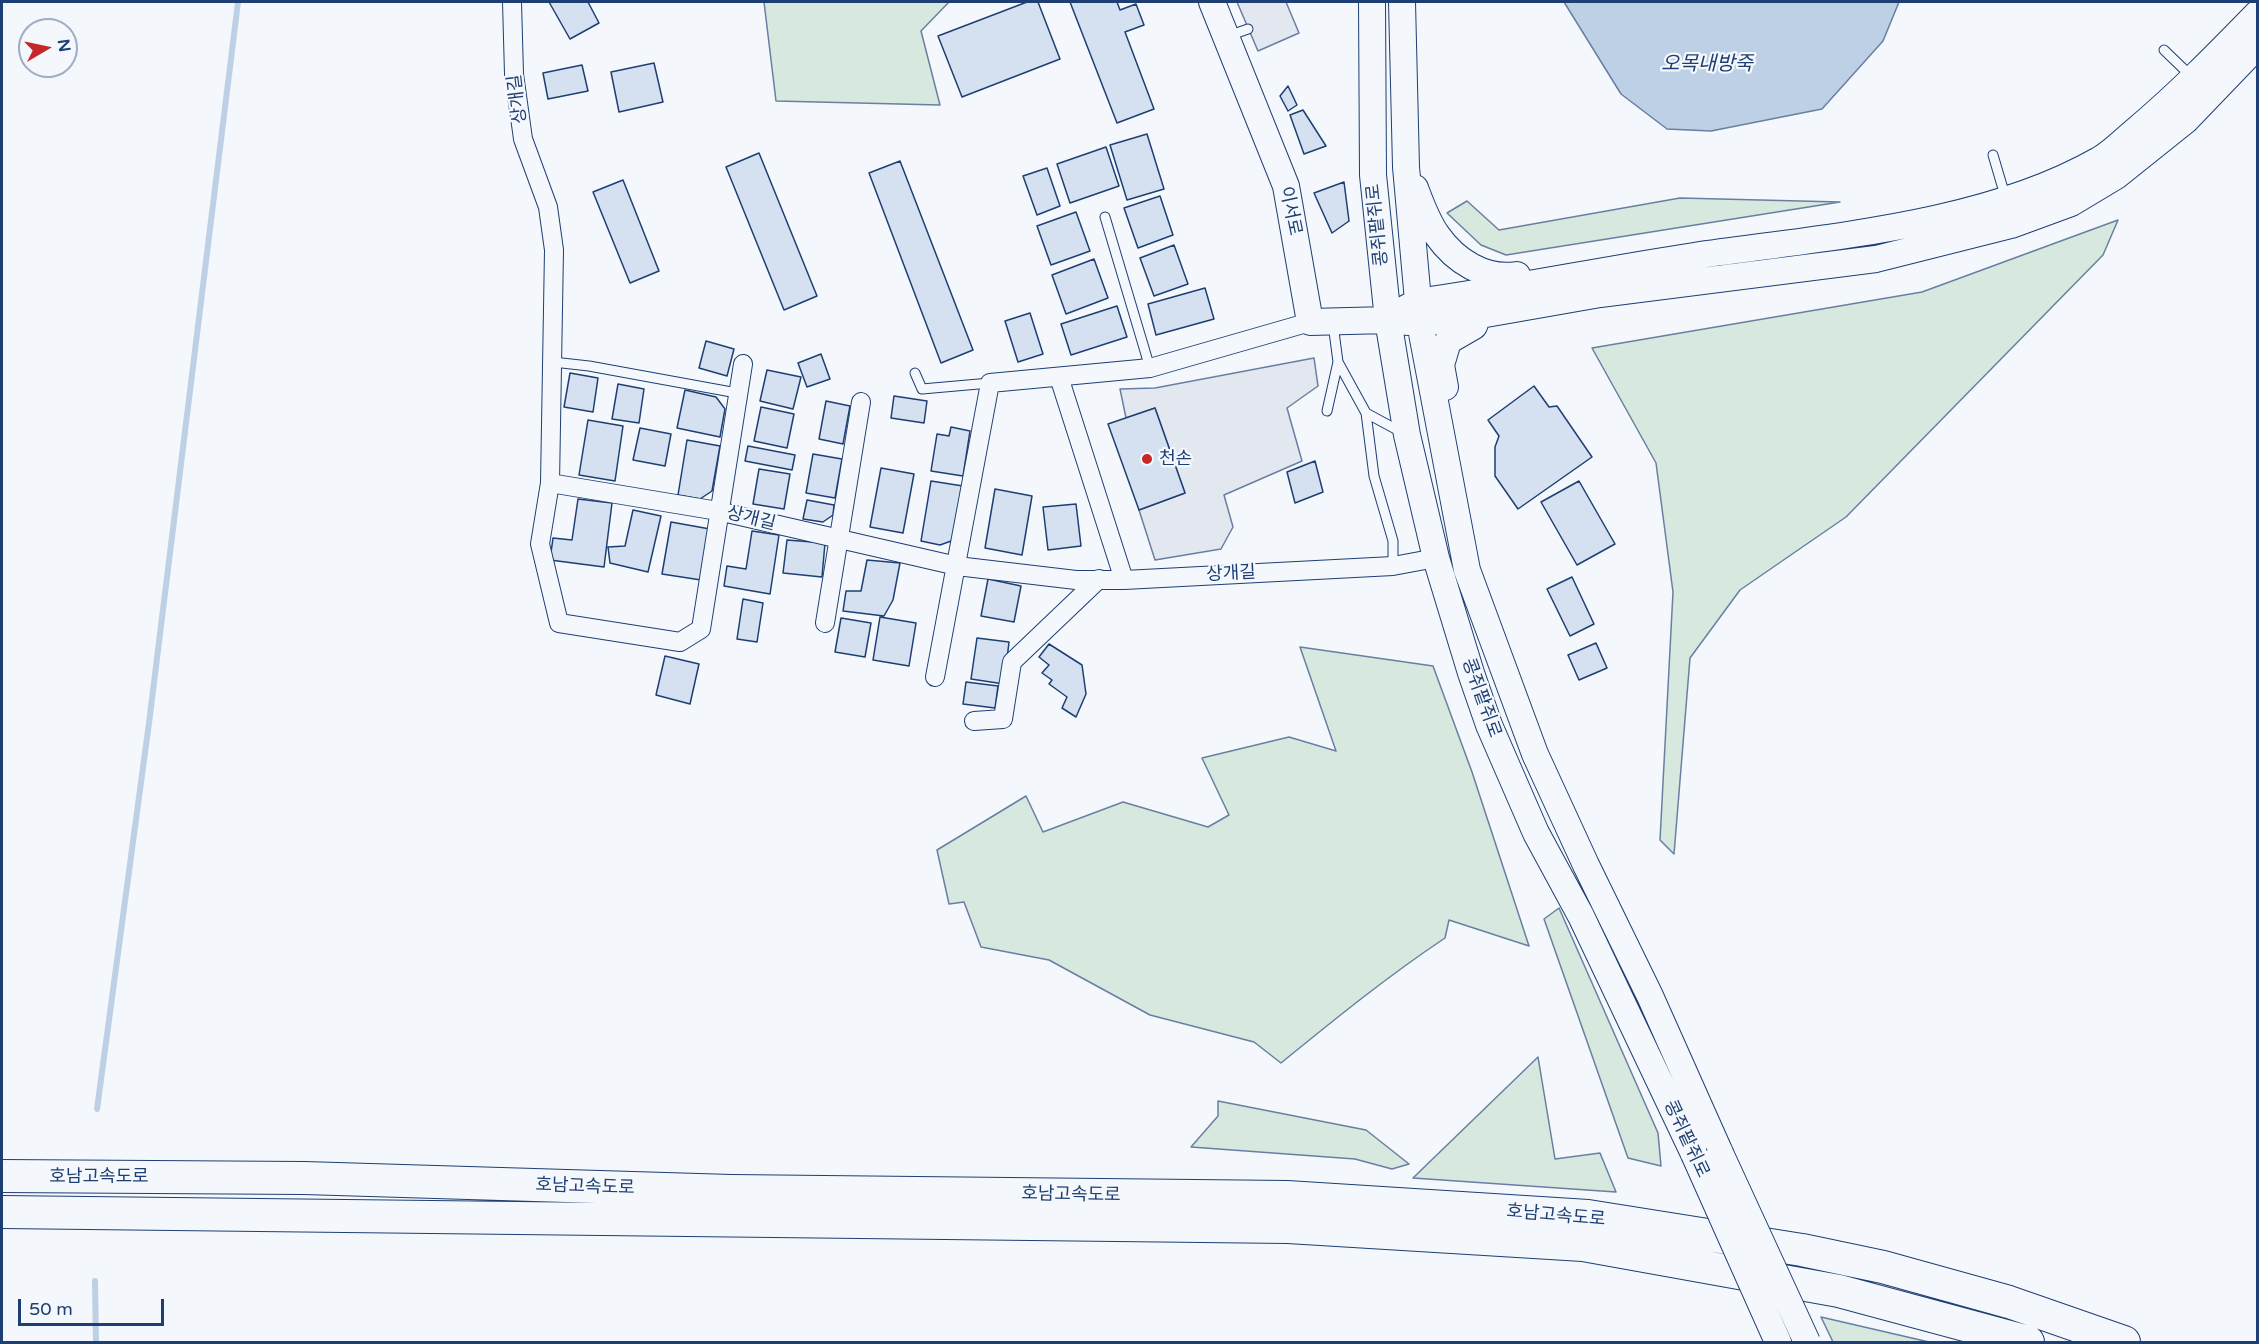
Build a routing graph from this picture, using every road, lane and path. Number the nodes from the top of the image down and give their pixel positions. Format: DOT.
graph roads {
  1 [pos="512,2"];
  2 [pos="1212,2"];
  3 [pos="1372,2"];
  4 [pos="1402,2"];
  5 [pos="2258,13"];
  6 [pos="2258,45"];
  7 [pos="2164,50"];
  8 [pos="2193,79"];
  9 [pos="1993,155"];
  10 [pos="1406,167"];
  11 [pos="2006,199"];
  12 [pos="1105,217"];
  13 [pos="1824,237"];
  14 [pos="1828,265"];
  15 [pos="1518,287"];
  16 [pos="1419,312"];
  17 [pos="1478,315"];
  18 [pos="1388,320"];
  19 [pos="1321,322"];
  20 [pos="553,362"];
  21 [pos="1338,362"];
  22 [pos="743,364"];
  23 [pos="1150,368"];
  24 [pos="915,373"];
  25 [pos="1059,377"];
  26 [pos="990,382"];
  27 [pos="737,393"];
  28 [pos="861,402"];
  29 [pos="1327,411"];
  30 [pos="1366,413"];
  31 [pos="1407,435"];
  32 [pos="550,483"];
  33 [pos="718,511"];
  34 [pos="1459,528"];
  35 [pos="838,540"];
  36 [pos="1436,558"];
  37 [pos="957,566"];
  38 [pos="1393,566"];
  39 [pos="1100,579"];
  40 [pos="1124,580"];
  41 [pos="825,623"];
  42 [pos="935,677"];
  43 [pos="974,721"];
  44 [pos="2,1176"];
  45 [pos="2,1212"];
  46 [pos="1778,1342"];
  47 [pos="1806,1342"];
  48 [pos="2028,1342"];
  49 [pos="2124,1342"];
  1 -- 20 [label="street, 상개길"];
  2 -- 19 [label="main road, 이서로"];
  3 -- 18 [label="main road, 콩쥐팥쥐로"];
  4 -- 10 [label="main road, 콩쥐팥쥐로"];
  5 -- 8 [label="main road"];
  6 -- 14 [label="main road"];
  7 -- 8 [label="lane"];
  8 -- 11 [label="main road"];
  9 -- 11 [label="lane"];
  10 -- 15 [label="main road"];
  10 -- 16 [label="main road, 콩쥐팥쥐로"];
  11 -- 13 [label="main road"];
  12 -- 23 [label="lane"];
  13 -- 14 [label="main road"];
  13 -- 15 [label="main road"];
  14 -- 17 [label="main road"];
  15 -- 16 [label="main road"];
  16 -- 17 [label="main road"];
  16 -- 18 [label="main road"];
  16 -- 34 [label="main road, 콩쥐팥쥐로"];
  17 -- 34 [label="main road"];
  18 -- 19 [label="main road"];
  18 -- 31 [label="main road, 콩쥐팥쥐로"];
  19 -- 21 [label="lane"];
  19 -- 23 [label="street"];
  20 -- 27 [label="lane"];
  20 -- 32 [label="street, 상개길"];
  21 -- 29 [label="lane"];
  21 -- 30 [label="lane"];
  22 -- 27 [label="street"];
  23 -- 25 [label="street"];
  24 -- 26 [label="lane"];
  25 -- 26 [label="street"];
  25 -- 40 [label="street"];
  26 -- 37 [label="street"];
  27 -- 33 [label="street"];
  28 -- 35 [label="street"];
  30 -- 31 [label="lane"];
  30 -- 38 [label="lane"];
  31 -- 36 [label="main road, 콩쥐팥쥐로"];
  32 -- 33 [label="street, 상개길"];
  32 -- 33 [label="street"];
  33 -- 35 [label="street, 상개길"];
  34 -- 47 [label="main road, 콩쥐팥쥐로, bridge"];
  35 -- 37 [label="street, 상개길"];
  35 -- 41 [label="street"];
  36 -- 38 [label="street, 상개길"];
  36 -- 46 [label="main road, 콩쥐팥쥐로, bridge"];
  37 -- 39 [label="street, 상개길"];
  37 -- 42 [label="street"];
  38 -- 40 [label="street, 상개길"];
  39 -- 40 [label="street, 상개길"];
  39 -- 43 [label="street"];
  44 -- 49 [label="highway, 호남고속도로"];
  45 -- 48 [label="highway, 호남고속도로"];
}
